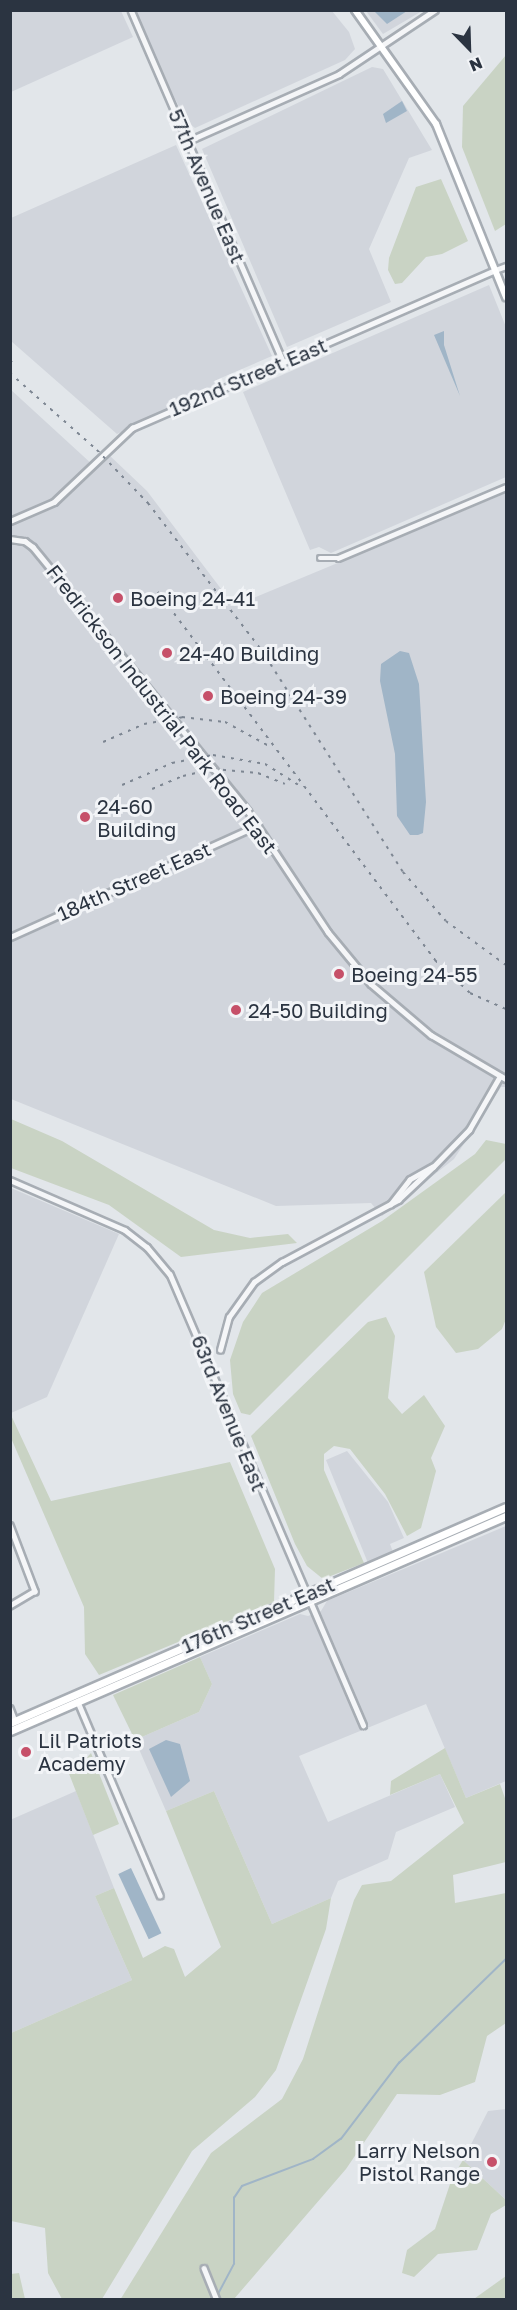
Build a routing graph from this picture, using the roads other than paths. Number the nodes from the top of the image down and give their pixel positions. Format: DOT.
graph roads {
  1 [pos="131,10"];
  2 [pos="355,10"];
  3 [pos="435,10"];
  4 [pos="381,48"];
  5 [pos="188,141"];
  6 [pos="507,266"];
  7 [pos="495,270"];
  8 [pos="507,297"];
  9 [pos="283,362"];
  10 [pos="507,487"];
  11 [pos="10,521"];
  12 [pos="10,538"];
  13 [pos="320,558"];
  14 [pos="258,825"];
  15 [pos="10,937"];
  16 [pos="500,1076"];
  17 [pos="507,1079"];
  18 [pos="433,1167"];
  19 [pos="10,1180"];
  20 [pos="391,1204"];
  21 [pos="220,1350"];
  22 [pos="507,1507"];
  23 [pos="507,1516"];
  24 [pos="10,1525"];
  25 [pos="398,1554"];
  26 [pos="374,1574"];
  27 [pos="305,1595"];
  28 [pos="309,1603"];
  29 [pos="10,1606"];
  30 [pos="132,1670"];
  31 [pos="108,1689"];
  32 [pos="78,1702"];
  33 [pos="10,1708"];
  34 [pos="13,1722"];
  35 [pos="363,1725"];
  36 [pos="10,1731"];
  37 [pos="160,1895"];
  38 [pos="204,2268"];
  39 [pos="217,2300"];
  1 -- 5 [label="street, 57th Avenue East"];
  2 -- 4 [label="main road"];
  3 -- 4 [label="street"];
  4 -- 5 [label="street"];
  4 -- 7 [label="main road"];
  5 -- 9 [label="street, 57th Avenue East"];
  6 -- 7 [label="street, 192nd Street East"];
  7 -- 8 [label="main road"];
  7 -- 9 [label="street, 192nd Street East"];
  9 -- 11 [label="street, 192nd Street East"];
  10 -- 13 [label="street"];
  12 -- 14 [label="street, Fredrickson Industrial Park Road East"];
  14 -- 15 [label="street, 184th Street East"];
  14 -- 16 [label="street, Fredrickson Industrial Park Road East"];
  16 -- 17 [label="street, Fredrickson Industrial Park Road East"];
  16 -- 18 [label="street"];
  18 -- 20 [label="street"];
  18 -- 20 [label="street"];
  19 -- 27 [label="street, 63rd Avenue East"];
  20 -- 21 [label="street"];
  22 -- 25 [label="main road, 176th Street East"];
  23 -- 26 [label="main road, 176th Street East"];
  24 -- 29 [label="street"];
  25 -- 26 [label="main road"];
  25 -- 27 [label="main road, 176th Street East"];
  26 -- 28 [label="main road, 176th Street East"];
  27 -- 28 [label="street, 63rd Avenue East"];
  27 -- 30 [label="main road, 176th Street East"];
  28 -- 31 [label="main road, 176th Street East"];
  28 -- 35 [label="street, 63rd Avenue East"];
  30 -- 31 [label="main road"];
  30 -- 34 [label="main road, 176th Street East"];
  31 -- 32 [label="main road, 176th Street East"];
  32 -- 36 [label="main road, 176th Street East"];
  32 -- 37 [label="street"];
  33 -- 34 [label="street"];
  38 -- 39 [label="street"];
}
